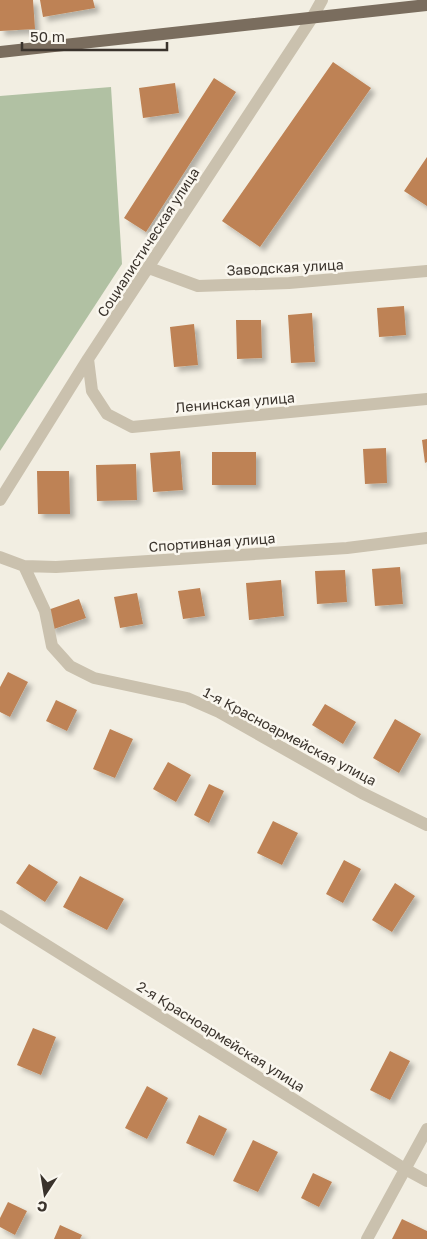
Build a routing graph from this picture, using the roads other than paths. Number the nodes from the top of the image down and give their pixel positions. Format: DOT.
graph roads {
  1 [pos="322,0"];
  2 [pos="427,5"];
  3 [pos="312,18"];
  4 [pos="0,52"];
  5 [pos="148,268"];
  6 [pos="427,271"];
  7 [pos="88,359"];
  8 [pos="427,399"];
  9 [pos="0,500"];
  10 [pos="427,538"];
  11 [pos="0,557"];
  12 [pos="24,566"];
  13 [pos="427,825"];
  14 [pos="0,916"];
  15 [pos="427,1129"];
  16 [pos="405,1169"];
  17 [pos="427,1181"];
  18 [pos="367,1239"];
  1 -- 3 [label="street, Социалистическая улица"];
  2 -- 3 [label="main road"];
  3 -- 4 [label="main road"];
  3 -- 5 [label="street, Социалистическая улица"];
  5 -- 6 [label="street, Заводская улица"];
  5 -- 7 [label="street, Социалистическая улица"];
  7 -- 8 [label="street, Ленинская улица"];
  7 -- 9 [label="street, Социалистическая улица"];
  10 -- 12 [label="street, Спортивная улица"];
  11 -- 12 [label="street, Спортивная улица"];
  12 -- 13 [label="street, 1-я Красноармейская улица"];
  14 -- 16 [label="street, 2-я Красноармейская улица"];
  15 -- 16 [label="street"];
  16 -- 17 [label="street, 2-я Красноармейская улица"];
  16 -- 18 [label="street"];
}
